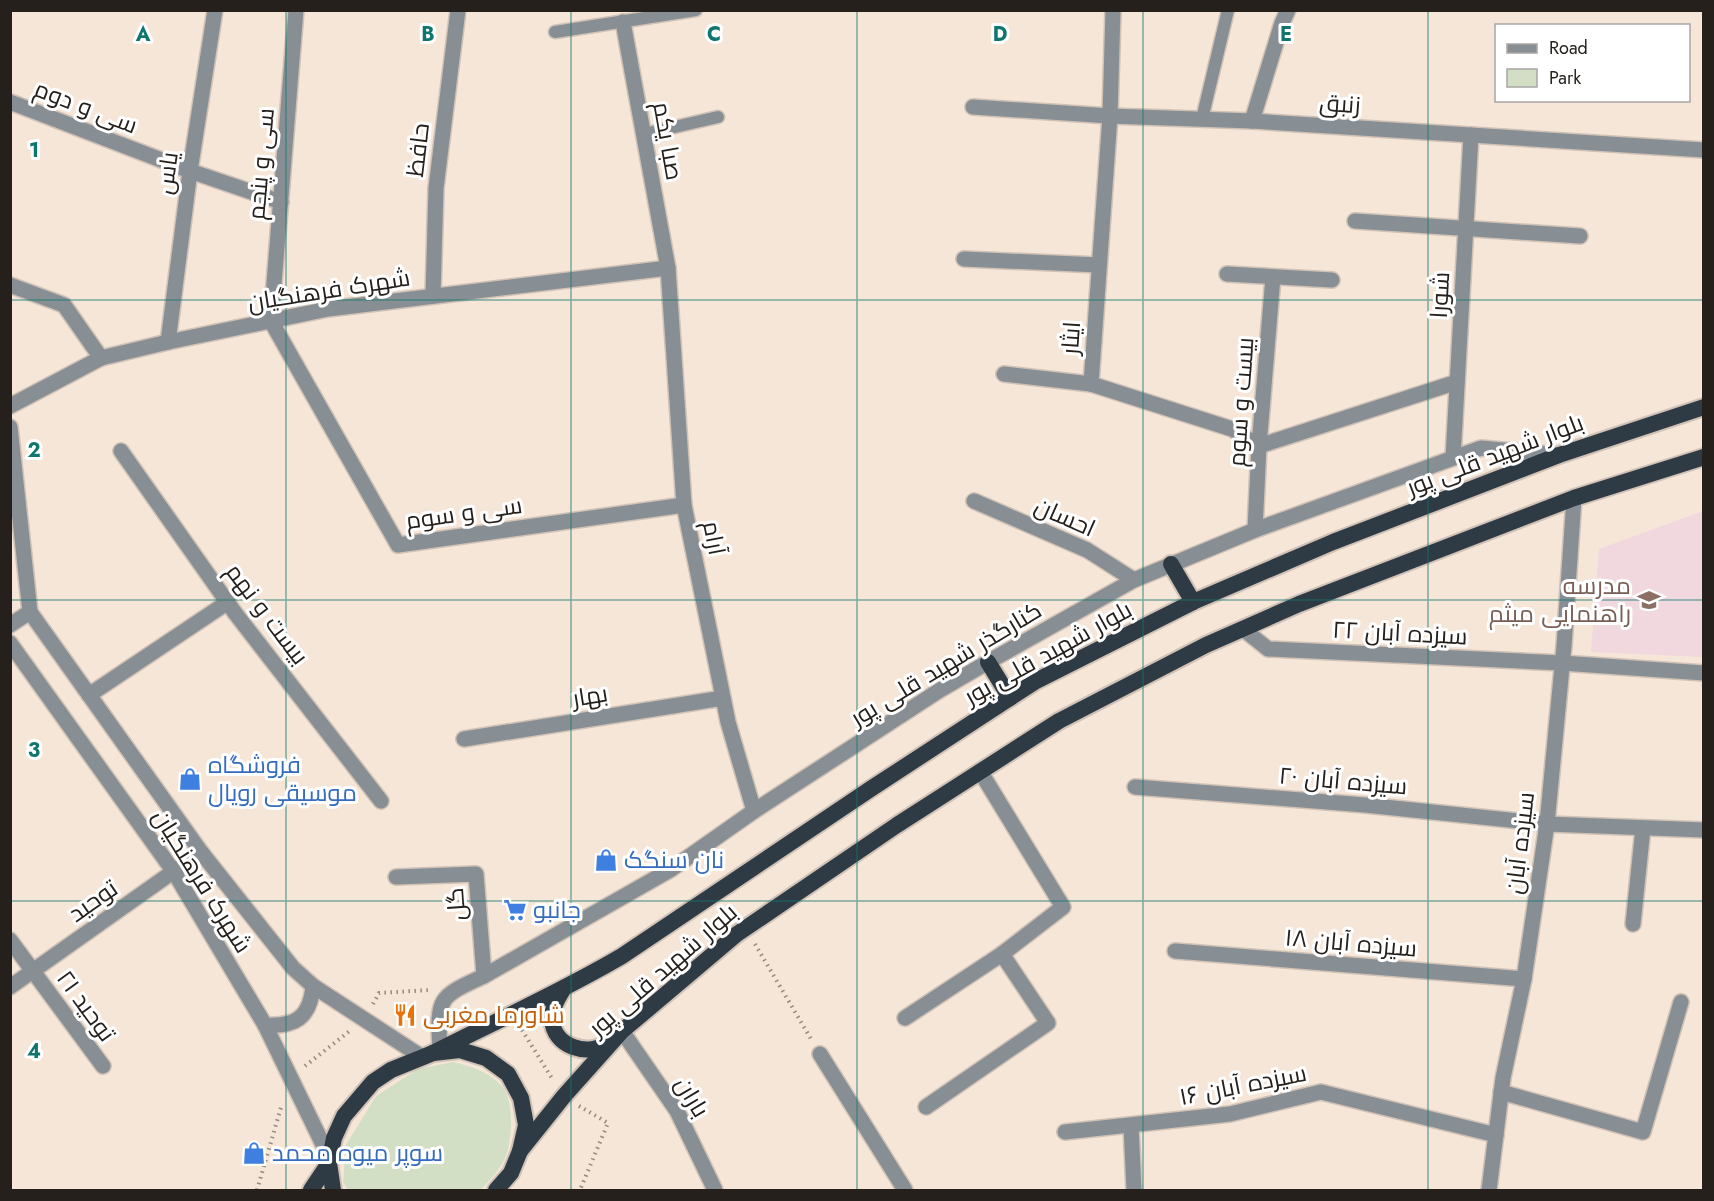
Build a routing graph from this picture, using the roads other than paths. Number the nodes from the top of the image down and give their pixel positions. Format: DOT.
graph roads {
  1 [pos="215,10"];
  2 [pos="296,10"];
  3 [pos="458,10"];
  4 [pos="696,10"];
  5 [pos="1113,10"];
  6 [pos="1228,10"];
  7 [pos="1288,10"];
  8 [pos="623,22"];
  9 [pos="555,32"];
  10 [pos="10,102"];
  11 [pos="973,107"];
  12 [pos="1110,116"];
  13 [pos="718,117"];
  14 [pos="1202,119"];
  15 [pos="1252,121"];
  16 [pos="644,134"];
  17 [pos="1471,135"];
  18 [pos="1704,150"];
  19 [pos="190,171"];
  20 [pos="281,202"];
  21 [pos="1355,221"];
  22 [pos="1466,229"];
  23 [pos="1580,236"];
  24 [pos="964,259"];
  25 [pos="1099,265"];
  26 [pos="668,268"];
  27 [pos="1227,274"];
  28 [pos="1273,277"];
  29 [pos="1332,280"];
  30 [pos="10,285"];
  31 [pos="433,296"];
  32 [pos="271,321"];
  33 [pos="168,342"];
  34 [pos="101,358"];
  35 [pos="1004,374"];
  36 [pos="1457,382"];
  37 [pos="1090,384"];
  38 [pos="10,406"];
  39 [pos="1704,407"];
  40 [pos="10,427"];
  41 [pos="1259,446"];
  42 [pos="121,451"];
  43 [pos="1559,455"];
  44 [pos="1704,457"];
  45 [pos="1453,458"];
  46 [pos="1574,498"];
  47 [pos="974,501"];
  48 [pos="684,505"];
  49 [pos="1255,530"];
  50 [pos="1171,564"];
  51 [pos="1134,580"];
  52 [pos="228,602"];
  53 [pos="1193,602"];
  54 [pos="30,612"];
  55 [pos="10,625"];
  56 [pos="1243,629"];
  57 [pos="10,643"];
  58 [pos="988,662"];
  59 [pos="1562,663"];
  60 [pos="1704,673"];
  61 [pos="89,695"];
  62 [pos="723,698"];
  63 [pos="1010,698"];
  64 [pos="464,739"];
  65 [pos="980,771"];
  66 [pos="1135,787"];
  67 [pos="381,801"];
  68 [pos="754,811"];
  69 [pos="1547,824"];
  70 [pos="1642,828"];
  71 [pos="1704,830"];
  72 [pos="201,852"];
  73 [pos="174,872"];
  74 [pos="396,877"];
  75 [pos="1632,924"];
  76 [pos="10,940"];
  77 [pos="1175,951"];
  78 [pos="1002,954"];
  79 [pos="33,972"];
  80 [pos="484,976"];
  81 [pos="1524,979"];
  82 [pos="313,986"];
  83 [pos="10,987"];
  84 [pos="564,988"];
  85 [pos="1681,1002"];
  86 [pos="904,1018"];
  87 [pos="265,1025"];
  88 [pos="620,1033"];
  89 [pos="432,1053"];
  90 [pos="820,1054"];
  91 [pos="102,1066"];
  92 [pos="1501,1092"];
  93 [pos="926,1107"];
  94 [pos="1131,1126"];
  95 [pos="1065,1132"];
  96 [pos="1496,1135"];
  97 [pos="520,1151"];
  98 [pos="329,1161"];
  99 [pos="311,1191"];
  100 [pos="333,1191"];
  101 [pos="496,1191"];
  102 [pos="715,1191"];
  103 [pos="904,1191"];
  104 [pos="1134,1191"];
  105 [pos="1489,1191"];
  1 -- 19 [label="street, یاس"];
  2 -- 20 [label="street, سی و پنجم"];
  3 -- 31 [label="street, حافظ"];
  4 -- 8 [label="lane"];
  5 -- 12 [label="street, ایثار"];
  6 -- 14 [label="lane"];
  7 -- 15 [label="street"];
  8 -- 9 [label="lane"];
  8 -- 16 [label="street, صبا یکم"];
  10 -- 19 [label="street, سی و دوم"];
  11 -- 12 [label="street, زنبق"];
  12 -- 14 [label="street, زنبق"];
  12 -- 25 [label="street, ایثار"];
  13 -- 16 [label="lane"];
  14 -- 15 [label="street, زنبق"];
  15 -- 17 [label="street, زنبق"];
  16 -- 26 [label="street, صبا یکم"];
  17 -- 18 [label="street, زنبق"];
  17 -- 22 [label="street, شورا"];
  19 -- 20 [label="street, سی و دوم"];
  19 -- 33 [label="street, یاس"];
  20 -- 32 [label="street, سی و پنجم"];
  21 -- 22 [label="street"];
  22 -- 23 [label="street"];
  22 -- 36 [label="street, شورا"];
  24 -- 25 [label="street"];
  25 -- 37 [label="street, ایثار"];
  26 -- 31 [label="street, شهرک فرهنگیان"];
  26 -- 48 [label="street, آرام"];
  27 -- 28 [label="street"];
  28 -- 29 [label="street"];
  28 -- 41 [label="street, بیست و سوم"];
  30 -- 34 [label="street"];
  31 -- 32 [label="street, شهرک فرهنگیان"];
  32 -- 33 [label="street, شهرک فرهنگیان"];
  32 -- 48 [label="street, سی و سوم"];
  33 -- 34 [label="street, شهرک فرهنگیان"];
  34 -- 38 [label="street, شهرک فرهنگیان"];
  35 -- 37 [label="street"];
  36 -- 41 [label="street"];
  36 -- 45 [label="street, شورا"];
  37 -- 41 [label="street, ایثار"];
  39 -- 43 [label="highway, بلوار شهید قلی پور"];
  40 -- 54 [label="street"];
  41 -- 49 [label="street, بیست و سوم"];
  42 -- 52 [label="street, بیست و نهم"];
  43 -- 45 [label="street, کنارگذر شهید قلی پور"];
  43 -- 53 [label="highway, بلوار شهید قلی پور"];
  44 -- 46 [label="highway, بلوار شهید قلی پور"];
  45 -- 49 [label="street, کنارگذر شهید قلی پور"];
  46 -- 56 [label="highway, بلوار شهید قلی پور"];
  46 -- 59 [label="street, سیزده آبان"];
  47 -- 51 [label="street, احسان"];
  48 -- 62 [label="street, آرام"];
  49 -- 50 [label="street, کنارگذر شهید قلی پور"];
  50 -- 51 [label="street, کنارگذر شهید قلی پور"];
  50 -- 53 [label="highway"];
  51 -- 58 [label="street, کنارگذر شهید قلی پور"];
  52 -- 61 [label="street"];
  52 -- 67 [label="street, بیست و نهم"];
  53 -- 63 [label="highway, بلوار شهید قلی پور"];
  54 -- 55 [label="street"];
  54 -- 61 [label="street, شهرک فرهنگیان"];
  56 -- 59 [label="street, سیزده آبان ۲۲"];
  56 -- 65 [label="highway, بلوار شهید قلی پور"];
  57 -- 73 [label="street, شهرک فرهنگیان"];
  58 -- 63 [label="highway"];
  58 -- 68 [label="street, کنارگذر شهید قلی پور"];
  59 -- 60 [label="street, سیزده آبان ۲۲"];
  59 -- 69 [label="street, سیزده آبان"];
  61 -- 72 [label="street, شهرک فرهنگیان"];
  62 -- 64 [label="street, بهار"];
  62 -- 68 [label="street, آرام"];
  63 -- 84 [label="highway, بلوار شهید قلی پور"];
  65 -- 78 [label="street"];
  65 -- 88 [label="highway, بلوار شهید قلی پور"];
  66 -- 69 [label="street, سیزده آبان ۲۰"];
  68 -- 80 [label="street, کنارگذر شهید قلی پور"];
  69 -- 70 [label="street, سیزده آبان ۲۰"];
  69 -- 81 [label="street, سیزده آبان"];
  70 -- 71 [label="street, سیزده آبان ۲۰"];
  70 -- 75 [label="street"];
  72 -- 73 [label="street, توحید"];
  72 -- 82 [label="street, شهرک فرهنگیان"];
  73 -- 79 [label="street, توحید"];
  73 -- 87 [label="street, شهرک فرهنگیان"];
  74 -- 80 [label="street, گل"];
  76 -- 79 [label="street, توحید ۲۱"];
  77 -- 81 [label="street, سیزده آبان ۱۸"];
  78 -- 86 [label="street"];
  78 -- 93 [label="street"];
  79 -- 83 [label="street, توحید"];
  79 -- 91 [label="street, توحید ۲۱"];
  80 -- 89 [label="street, کنارگذر شهید قلی پور"];
  81 -- 92 [label="street, سیزده آبان"];
  82 -- 87 [label="street"];
  82 -- 89 [label="street, شهرک فرهنگیان"];
  84 -- 88 [label="highway"];
  84 -- 89 [label="highway, بلوار شهید قلی پور"];
  85 -- 92 [label="street"];
  87 -- 98 [label="street, شهرک فرهنگیان"];
  88 -- 97 [label="highway, بلوار شهید قلی پور"];
  88 -- 102 [label="street, باران"];
  89 -- 97 [label="highway"];
  89 -- 98 [label="highway, بلوار شهید قلی پور"];
  90 -- 103 [label="street"];
  92 -- 96 [label="street, سیزده آبان"];
  94 -- 95 [label="street, سیزده آبان ۱۶"];
  94 -- 96 [label="street, سیزده آبان ۱۶"];
  94 -- 104 [label="street"];
  96 -- 105 [label="street, سیزده آبان"];
  97 -- 101 [label="highway"];
  98 -- 99 [label="highway"];
  98 -- 100 [label="highway"];
}
